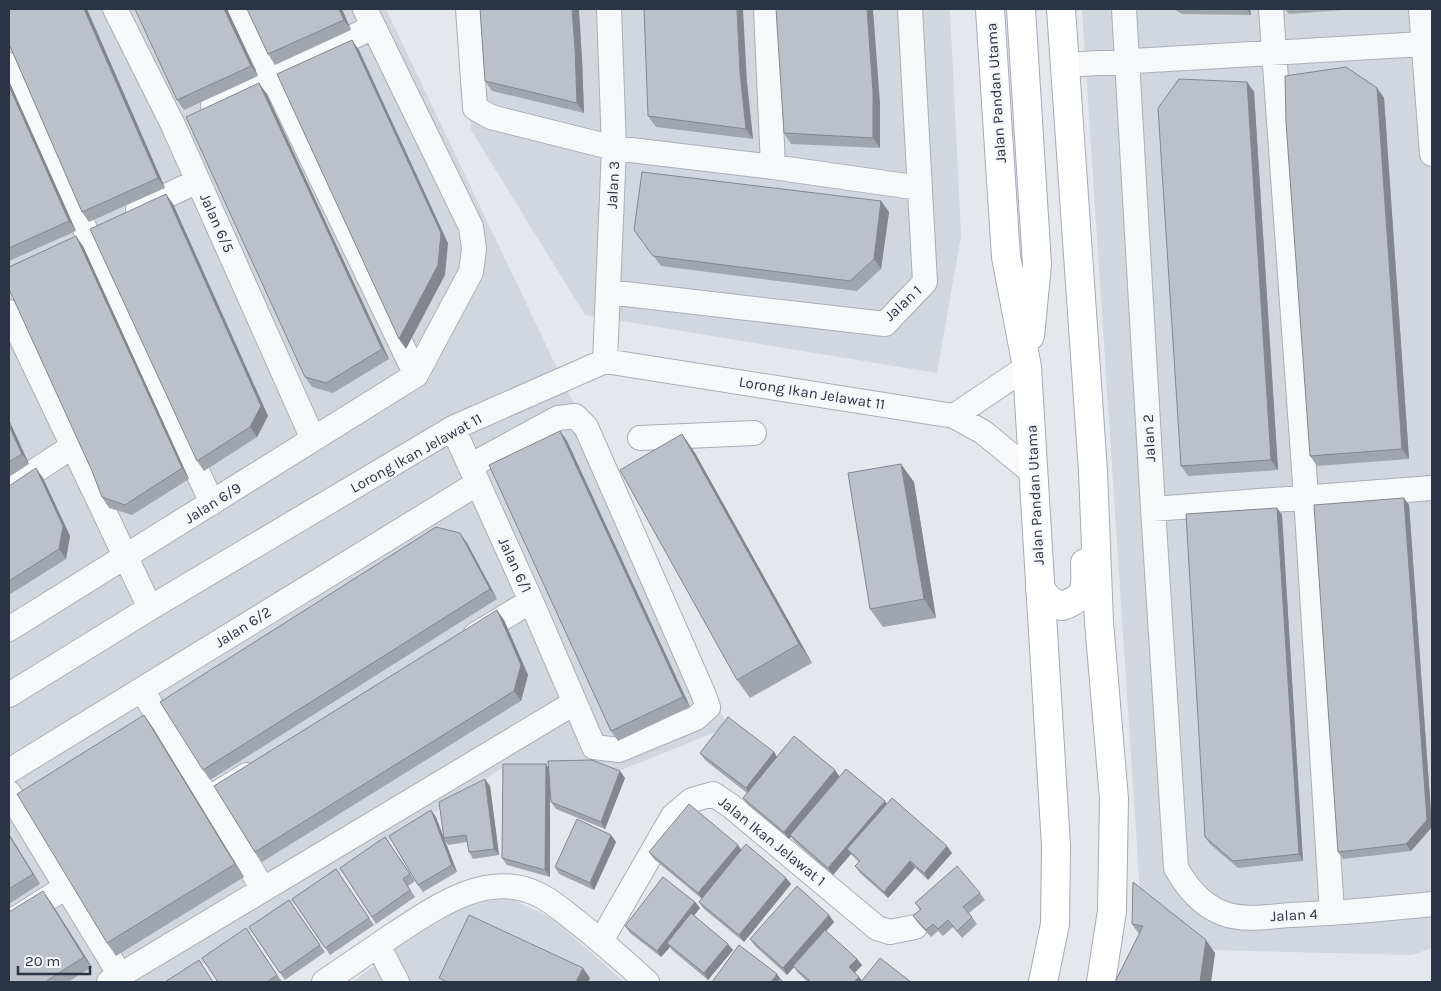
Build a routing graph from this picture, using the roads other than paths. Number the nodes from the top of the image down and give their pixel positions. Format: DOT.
graph roads {
  1 [pos="115,9"];
  2 [pos="240,9"];
  3 [pos="468,9"];
  4 [pos="609,9"];
  5 [pos="766,9"];
  6 [pos="910,9"];
  7 [pos="990,9"];
  8 [pos="1021,9"];
  9 [pos="1061,9"];
  10 [pos="1124,9"];
  11 [pos="1271,9"];
  12 [pos="1421,9"];
  13 [pos="369,18"];
  14 [pos="1423,44"];
  15 [pos="1274,52"];
  16 [pos="1128,61"];
  17 [pos="9,65"];
  18 [pos="1065,65"];
  19 [pos="272,76"];
  20 [pos="187,118"];
  21 [pos="614,148"];
  22 [pos="1432,154"];
  23 [pos="773,167"];
  24 [pos="198,181"];
  25 [pos="920,188"];
  26 [pos="94,229"];
  27 [pos="608,292"];
  28 [pos="9,312"];
  29 [pos="17,350"];
  30 [pos="605,361"];
  31 [pos="1027,367"];
  32 [pos="416,375"];
  33 [pos="954,416"];
  34 [pos="453,428"];
  35 [pos="754,432"];
  36 [pos="640,438"];
  37 [pos="313,439"];
  38 [pos="73,446"];
  39 [pos="1093,471"];
  40 [pos="1033,473"];
  41 [pos="474,475"];
  42 [pos="9,488"];
  43 [pos="1432,488"];
  44 [pos="1306,498"];
  45 [pos="212,504"];
  46 [pos="1153,509"];
  47 [pos="126,557"];
  48 [pos="1040,589"];
  49 [pos="532,601"];
  50 [pos="150,608"];
  51 [pos="9,629"];
  52 [pos="455,648"];
  53 [pos="142,690"];
  54 [pos="9,695"];
  55 [pos="574,703"];
  56 [pos="268,762"];
  57 [pos="9,771"];
  58 [pos="9,793"];
  59 [pos="208,799"];
  60 [pos="1176,868"];
  61 [pos="66,887"];
  62 [pos="263,889"];
  63 [pos="1432,904"];
  64 [pos="1332,913"];
  65 [pos="9,923"];
  66 [pos="916,927"];
  67 [pos="601,941"];
  68 [pos="378,945"];
  69 [pos="114,979"];
  70 [pos="324,982"];
  71 [pos="397,982"];
  72 [pos="647,982"];
  73 [pos="1043,982"];
  74 [pos="1101,982"];
  1 -- 20 [label="street, Jalan 6/5"];
  2 -- 19 [label="street"];
  3 -- 21 [label="street"];
  4 -- 21 [label="street, Jalan 3"];
  5 -- 23 [label="street"];
  6 -- 25 [label="street, Jalan 1"];
  7 -- 31 [label="main road, Jalan Pandan Utama"];
  8 -- 31 [label="main road"];
  9 -- 18 [label="main road"];
  10 -- 16 [label="street, Jalan 2"];
  11 -- 15 [label="street"];
  12 -- 14 [label="street"];
  13 -- 19 [label="street"];
  13 -- 32 [label="street"];
  14 -- 15 [label="street"];
  14 -- 22 [label="street"];
  15 -- 16 [label="street"];
  15 -- 44 [label="street"];
  16 -- 18 [label="street"];
  16 -- 46 [label="street, Jalan 2"];
  17 -- 26 [label="street"];
  18 -- 39 [label="main road"];
  19 -- 20 [label="street"];
  19 -- 32 [label="street"];
  20 -- 24 [label="street, Jalan 6/5"];
  21 -- 23 [label="street"];
  21 -- 27 [label="street, Jalan 3"];
  23 -- 25 [label="street"];
  24 -- 26 [label="street"];
  24 -- 37 [label="street, Jalan 6/5"];
  25 -- 27 [label="street, Jalan 1"];
  26 -- 45 [label="street"];
  27 -- 30 [label="street, Jalan 3"];
  28 -- 29 [label="street"];
  29 -- 38 [label="street"];
  30 -- 33 [label="street, Lorong Ikan Jelawat 11"];
  30 -- 34 [label="street, Lorong Ikan Jelawat 11"];
  31 -- 33 [label="street"];
  31 -- 40 [label="main road, Jalan Pandan Utama"];
  32 -- 37 [label="street, Jalan 6/9"];
  33 -- 40 [label="street, Lorong Ikan Jelawat 11"];
  34 -- 41 [label="street, Jalan 6/1"];
  34 -- 50 [label="street, Lorong Ikan Jelawat 11"];
  35 -- 36 [label="street"];
  37 -- 45 [label="street, Jalan 6/9"];
  38 -- 42 [label="street"];
  38 -- 47 [label="street"];
  39 -- 48 [label="main road"];
  39 -- 74 [label="main road"];
  40 -- 48 [label="main road, Jalan Pandan Utama"];
  41 -- 49 [label="street, Jalan 6/1"];
  41 -- 53 [label="street, Jalan 6/2"];
  41 -- 55 [label="street, Jalan 6/2"];
  43 -- 44 [label="street"];
  44 -- 46 [label="street"];
  44 -- 64 [label="street"];
  45 -- 47 [label="street, Jalan 6/9"];
  46 -- 60 [label="street, Jalan 2"];
  47 -- 50 [label="street"];
  47 -- 51 [label="street, Jalan 6/9"];
  48 -- 73 [label="main road, Jalan Pandan Utama"];
  49 -- 52 [label="street"];
  49 -- 55 [label="street, Jalan 6/1"];
  50 -- 54 [label="street, Lorong Ikan Jelawat 11"];
  53 -- 57 [label="street, Jalan 6/2"];
  53 -- 59 [label="street"];
  55 -- 62 [label="street"];
  56 -- 59 [label="street"];
  58 -- 61 [label="street"];
  59 -- 62 [label="street"];
  60 -- 64 [label="street, Jalan 4"];
  61 -- 65 [label="street"];
  61 -- 69 [label="street"];
  62 -- 69 [label="street"];
  63 -- 64 [label="street, Jalan 4"];
  66 -- 67 [label="street, Jalan Ikan Jelawat 1"];
  67 -- 68 [label="street"];
  67 -- 72 [label="street"];
  68 -- 70 [label="street"];
  68 -- 71 [label="street"];
}
